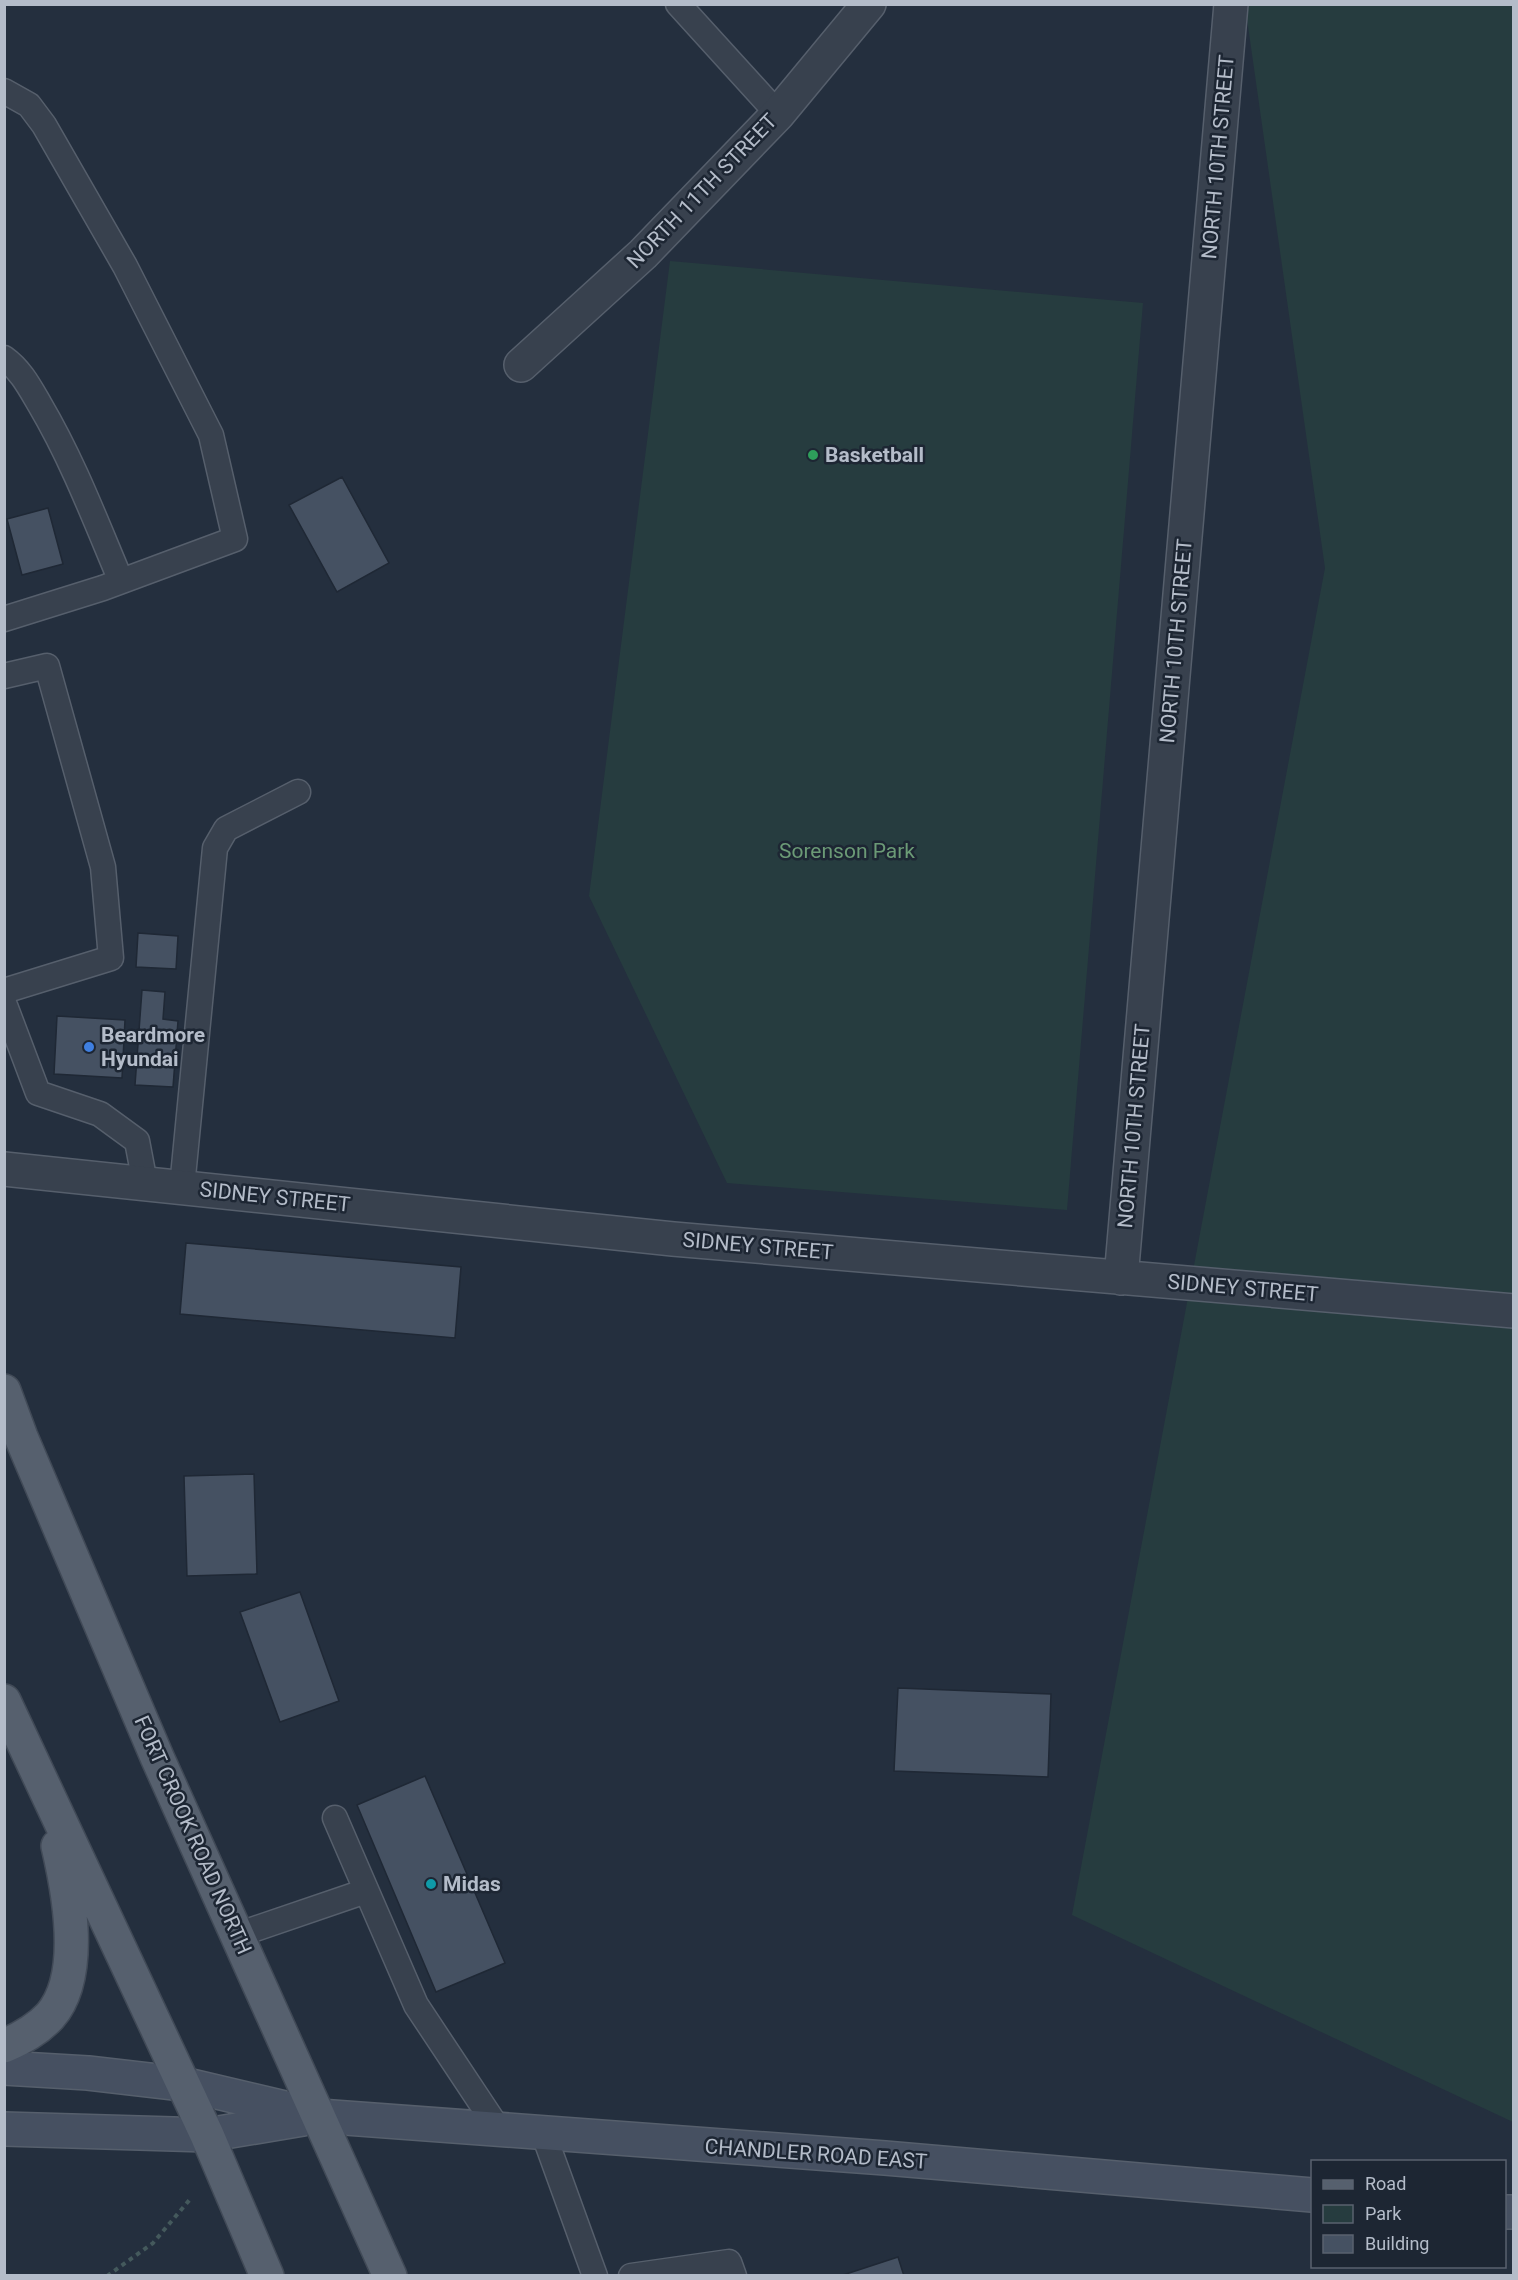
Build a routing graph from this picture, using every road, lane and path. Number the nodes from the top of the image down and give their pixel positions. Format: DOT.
graph roads {
  1 [pos="678,4"];
  2 [pos="869,4"];
  3 [pos="1231,4"];
  4 [pos="4,91"];
  5 [pos="778,114"];
  6 [pos="4,358"];
  7 [pos="521,365"];
  8 [pos="122,581"];
  9 [pos="4,619"];
  10 [pos="4,676"];
  11 [pos="298,792"];
  12 [pos="4,991"];
  13 [pos="4,1003"];
  14 [pos="4,1169"];
  15 [pos="145,1184"];
  16 [pos="182,1187"];
  17 [pos="1120,1278"];
  18 [pos="1514,1311"];
  19 [pos="4,1391"];
  20 [pos="4,1701"];
  21 [pos="45,1789"];
  22 [pos="335,1818"];
  23 [pos="366,1891"];
  24 [pos="237,1935"];
  25 [pos="4,2046"];
  26 [pos="4,2068"];
  27 [pos="183,2084"];
  28 [pos="319,2116"];
  29 [pos="4,2129"];
  30 [pos="499,2130"];
  31 [pos="207,2135"];
  32 [pos="544,2135"];
  33 [pos="222,2170"];
  34 [pos="1311,2195"];
  35 [pos="107,2276"];
  36 [pos="267,2276"];
  37 [pos="390,2276"];
  38 [pos="595,2276"];
  39 [pos="631,2276"];
  40 [pos="734,2276"];
  1 -- 5 [label="lane"];
  2 -- 5 [label="street, NORTH 11TH STREET"];
  3 -- 17 [label="street, NORTH 10TH STREET"];
  4 -- 8 [label="lane"];
  5 -- 7 [label="street, NORTH 11TH STREET"];
  6 -- 8 [label="lane"];
  8 -- 9 [label="lane"];
  10 -- 12 [label="lane"];
  11 -- 16 [label="lane"];
  13 -- 15 [label="lane"];
  14 -- 15 [label="street, SIDNEY STREET"];
  15 -- 16 [label="street, SIDNEY STREET"];
  16 -- 17 [label="street, SIDNEY STREET"];
  17 -- 18 [label="street, SIDNEY STREET"];
  19 -- 24 [label="main road, FORT CROOK ROAD NORTH"];
  20 -- 21 [label="main road"];
  21 -- 25 [label="main road"];
  21 -- 27 [label="main road"];
  22 -- 23 [label="lane"];
  23 -- 24 [label="lane"];
  23 -- 30 [label="lane"];
  24 -- 28 [label="main road, FORT CROOK ROAD NORTH"];
  26 -- 27 [label="street"];
  27 -- 28 [label="street"];
  27 -- 31 [label="main road"];
  28 -- 30 [label="street, CHANDLER ROAD EAST"];
  28 -- 31 [label="street"];
  28 -- 37 [label="main road, FORT CROOK ROAD NORTH"];
  29 -- 31 [label="street"];
  30 -- 32 [label="street, CHANDLER ROAD EAST"];
  31 -- 33 [label="main road"];
  32 -- 34 [label="street, CHANDLER ROAD EAST"];
  32 -- 38 [label="lane"];
  33 -- 35 [label="path"];
  33 -- 36 [label="main road"];
  39 -- 40 [label="lane"];
}
